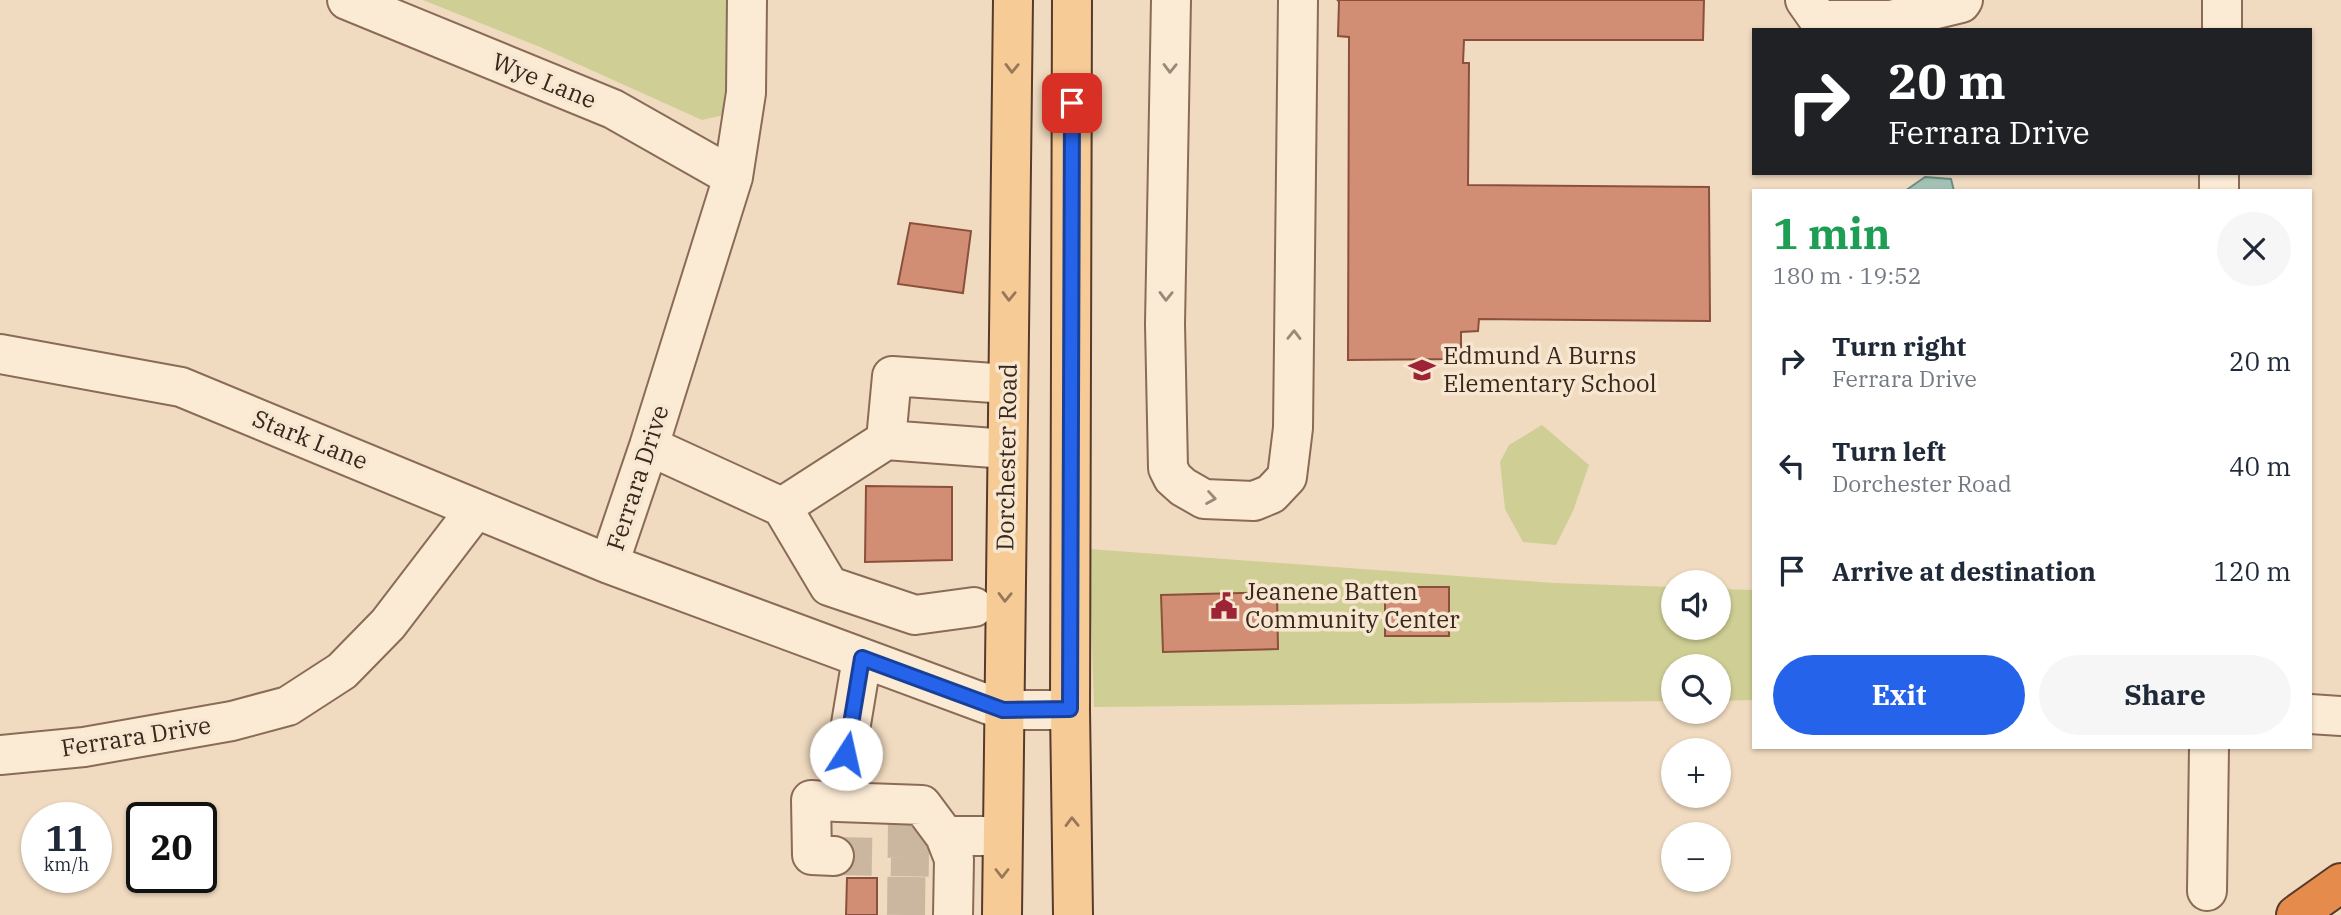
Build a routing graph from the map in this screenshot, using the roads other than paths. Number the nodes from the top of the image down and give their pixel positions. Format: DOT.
graph roads {
  1 [pos="347,0"];
  2 [pos="747,0"];
  3 [pos="1013,0"];
  4 [pos="1072,0"];
  5 [pos="1171,0"];
  6 [pos="1298,0"];
  7 [pos="1805,0"];
  8 [pos="1963,0"];
  9 [pos="2222,0"];
  10 [pos="2222,28"];
  11 [pos="733,177"];
  12 [pos="0,354"];
  13 [pos="1008,384"];
  14 [pos="886,440"];
  15 [pos="649,446"];
  16 [pos="1007,449"];
  17 [pos="782,507"];
  18 [pos="476,509"];
  19 [pos="609,564"];
  20 [pos="829,586"];
  21 [pos="974,607"];
  22 [pos="915,615"];
  23 [pos="811,639"];
  24 [pos="862,658"];
  25 [pos="918,679"];
  26 [pos="1070,709"];
  27 [pos="1003,710"];
  28 [pos="2312,714"];
  29 [pos="2341,716"];
  30 [pos="2209,749"];
  31 [pos="0,755"];
  32 [pos="838,802"];
  33 [pos="1002,836"];
  34 [pos="946,851"];
  35 [pos="834,856"];
  36 [pos="2341,883"];
  37 [pos="2207,891"];
  38 [pos="953,915"];
  39 [pos="1002,915"];
  40 [pos="1073,915"];
  41 [pos="2296,915"];
  1 -- 11 [label="street, Wye Lane"];
  2 -- 11 [label="street, Ferrara Drive"];
  3 -- 13 [label="main road, Dorchester Road, one-way"];
  4 -- 26 [label="main road"];
  5 -- 6 [label="street, one-way"];
  7 -- 8 [label="street"];
  9 -- 10 [label="street"];
  11 -- 15 [label="street, Ferrara Drive"];
  12 -- 18 [label="street, Stark Lane"];
  13 -- 14 [label="street"];
  13 -- 16 [label="main road, Dorchester Road"];
  14 -- 16 [label="street"];
  14 -- 17 [label="street"];
  15 -- 17 [label="street"];
  15 -- 19 [label="street, Ferrara Drive"];
  16 -- 27 [label="main road, Dorchester Road, one-way"];
  17 -- 20 [label="street"];
  18 -- 19 [label="street, Stark Lane"];
  18 -- 31 [label="street, Ferrara Drive"];
  19 -- 23 [label="street, Ferrara Drive"];
  20 -- 22 [label="street"];
  20 -- 23 [label="street"];
  21 -- 22 [label="street"];
  22 -- 25 [label="street"];
  23 -- 24 [label="street, Ferrara Drive"];
  24 -- 25 [label="street, Ferrara Drive"];
  24 -- 32 [label="street"];
  25 -- 27 [label="street, Ferrara Drive"];
  26 -- 27 [label="street, Ferrara Drive"];
  40 -- 26 [label="main road, one-way"];
  27 -- 33 [label="main road, Dorchester Road"];
  28 -- 29 [label="street"];
  30 -- 37 [label="street"];
  32 -- 34 [label="street"];
  32 -- 35 [label="street"];
  33 -- 34 [label="street"];
  33 -- 39 [label="main road, Dorchester Road, one-way"];
  34 -- 38 [label="street"];
  36 -- 41 [label="highway"];
}
